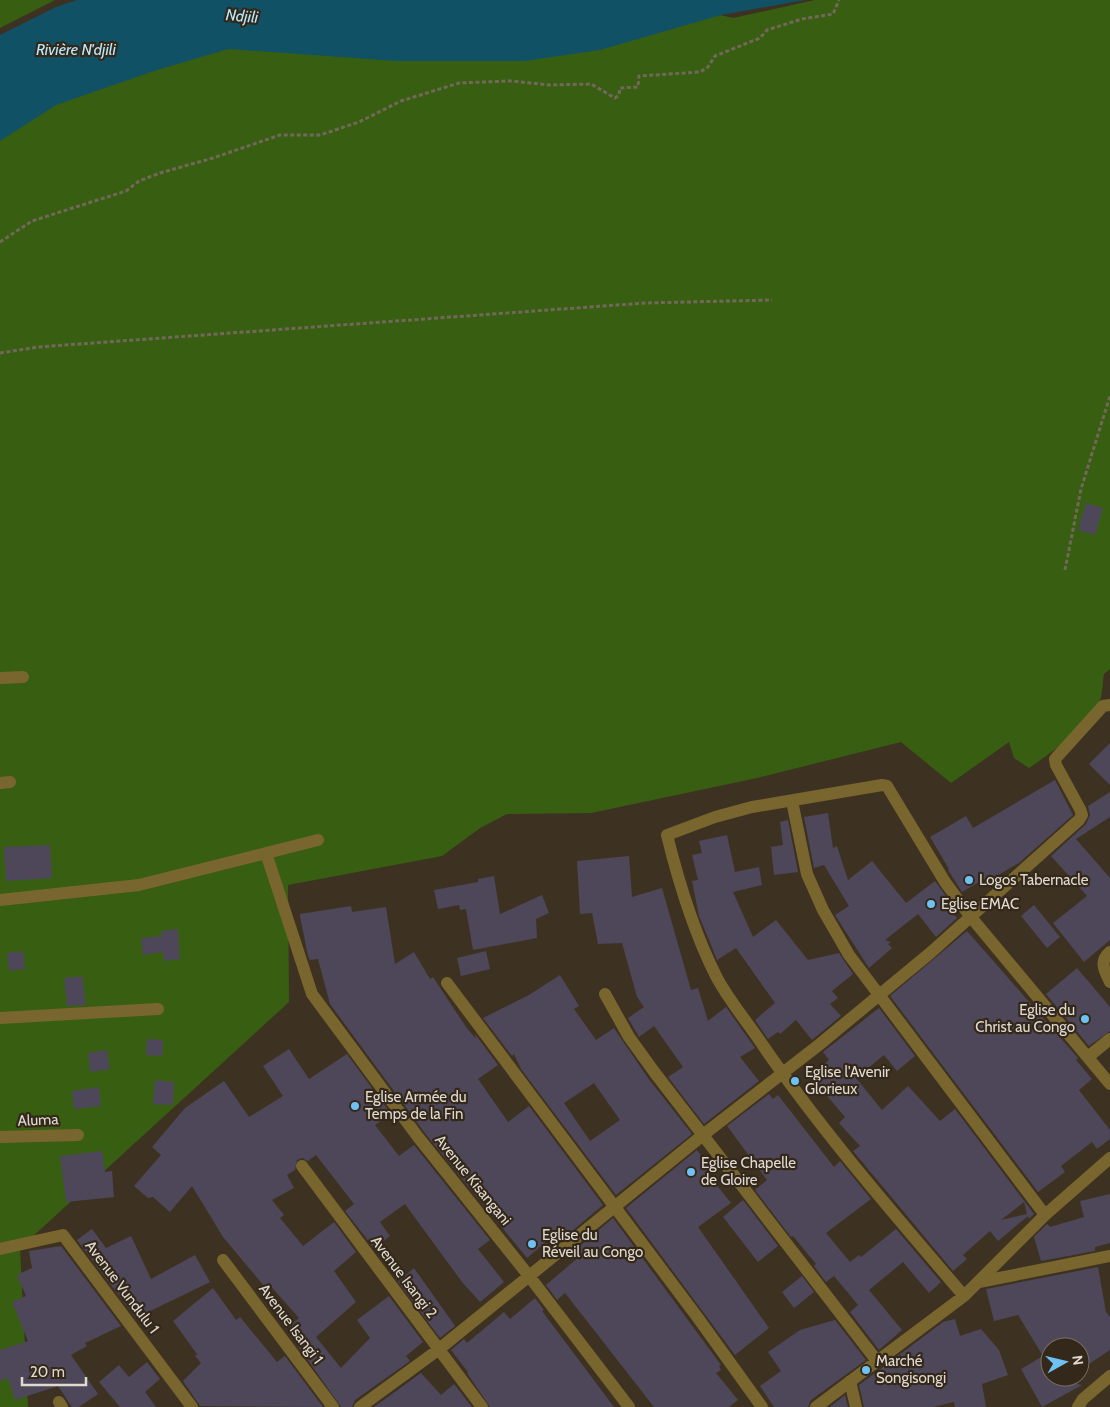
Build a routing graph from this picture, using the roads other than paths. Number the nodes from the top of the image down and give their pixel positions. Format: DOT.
graph roads {
  1 [pos="23,677"];
  2 [pos="0,678"];
  3 [pos="1109,705"];
  4 [pos="792,801"];
  5 [pos="318,840"];
  6 [pos="266,853"];
  7 [pos="0,900"];
  8 [pos="970,916"];
  9 [pos="1106,956"];
  10 [pos="1110,982"];
  11 [pos="447,983"];
  12 [pos="605,994"];
  13 [pos="877,994"];
  14 [pos="158,1009"];
  15 [pos="0,1018"];
  16 [pos="1110,1039"];
  17 [pos="1088,1057"];
  18 [pos="783,1073"];
  19 [pos="1110,1084"];
  20 [pos="78,1135"];
  21 [pos="703,1135"];
  22 [pos="0,1137"];
  23 [pos="1110,1158"];
  24 [pos="302,1166"];
  25 [pos="614,1208"];
  26 [pos="1045,1215"];
  27 [pos="0,1249"];
  28 [pos="1110,1256"];
  29 [pos="223,1260"];
  30 [pos="529,1276"];
  31 [pos="979,1282"];
  32 [pos="964,1296"];
  33 [pos="438,1350"];
  34 [pos="876,1361"];
  35 [pos="1110,1376"];
  36 [pos="850,1381"];
  37 [pos="192,1407"];
  38 [pos="333,1407"];
  39 [pos="360,1407"];
  40 [pos="482,1407"];
  41 [pos="629,1407"];
  42 [pos="762,1407"];
  43 [pos="816,1407"];
  44 [pos="856,1407"];
  45 [pos="1078,1407"];
  1 -- 2 [label="street"];
  3 -- 8 [label="street"];
  4 -- 8 [label="street"];
  4 -- 13 [label="street"];
  4 -- 18 [label="street"];
  5 -- 6 [label="street"];
  6 -- 7 [label="street"];
  6 -- 30 [label="street, Avenue Kisangani"];
  8 -- 13 [label="street"];
  8 -- 17 [label="street"];
  9 -- 10 [label="street"];
  11 -- 25 [label="street"];
  12 -- 21 [label="street"];
  13 -- 18 [label="street"];
  13 -- 26 [label="street"];
  14 -- 15 [label="street"];
  16 -- 17 [label="street"];
  17 -- 19 [label="street"];
  18 -- 21 [label="street"];
  18 -- 32 [label="street"];
  20 -- 22 [label="street, Aluma"];
  21 -- 25 [label="street"];
  21 -- 34 [label="street"];
  23 -- 26 [label="street"];
  24 -- 33 [label="street, Avenue Isangi 2"];
  25 -- 30 [label="street"];
  25 -- 42 [label="street"];
  26 -- 31 [label="street"];
  27 -- 37 [label="street, Avenue Vundulu 1"];
  28 -- 31 [label="street"];
  29 -- 38 [label="street, Avenue Isangi 1"];
  30 -- 33 [label="street"];
  30 -- 41 [label="street, Avenue Kisangani"];
  31 -- 32 [label="street"];
  32 -- 34 [label="street"];
  33 -- 39 [label="street"];
  33 -- 40 [label="street, Avenue Isangi 2"];
  34 -- 36 [label="street"];
  35 -- 45 [label="street"];
  36 -- 43 [label="street"];
  36 -- 44 [label="street"];
}
